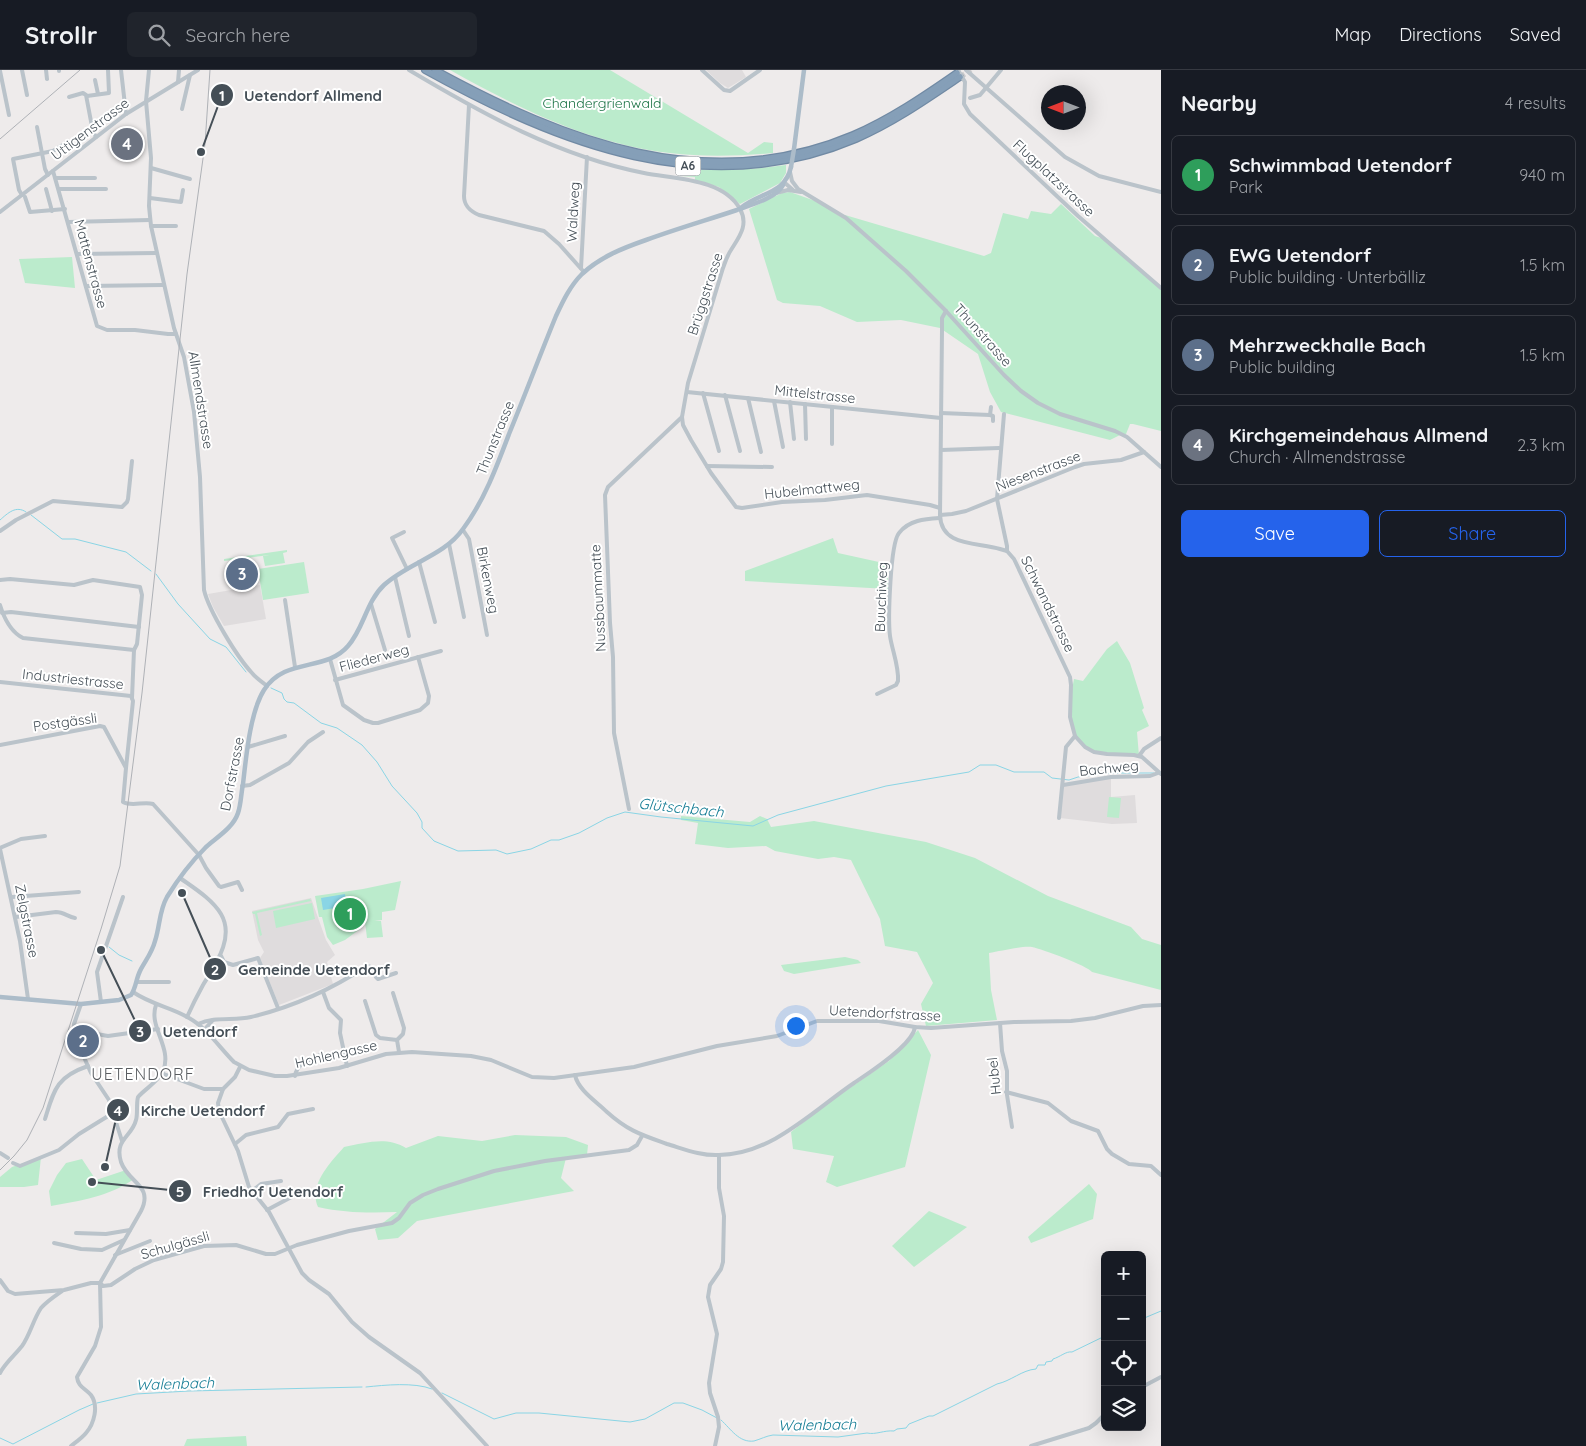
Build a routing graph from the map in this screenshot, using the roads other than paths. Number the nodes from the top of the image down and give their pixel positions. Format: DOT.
graph roads {
  1 [pos="22,70"];
  2 [pos="46,70"];
  3 [pos="108,70"];
  4 [pos="120,70"];
  5 [pos="149,70"];
  6 [pos="179,70"];
  7 [pos="198,70"];
  8 [pos="408,70"];
  9 [pos="425,70"];
  10 [pos="435,70"];
  11 [pos="702,70"];
  12 [pos="760,70"];
  13 [pos="804,70"];
  14 [pos="966,70"];
  15 [pos="1001,70"];
  16 [pos="0,72"];
  17 [pos="958,73"];
  18 [pos="190,75"];
  19 [pos="48,79"];
  20 [pos="96,80"];
  21 [pos="178,82"];
  22 [pos="985,88"];
  23 [pos="98,94"];
  24 [pos="27,96"];
  25 [pos="87,96"];
  26 [pos="69,97"];
  27 [pos="970,98"];
  28 [pos="146,101"];
  29 [pos="469,105"];
  30 [pos="182,109"];
  31 [pos="126,114"];
  32 [pos="9,115"];
  33 [pos="37,127"];
  34 [pos="96,137"];
  35 [pos="66,143"];
  36 [pos="42,153"];
  37 [pos="587,157"];
  38 [pos="151,168"];
  39 [pos="791,170"];
  40 [pos="53,171"];
  41 [pos="48,175"];
  42 [pos="56,178"];
  43 [pos="95,178"];
  44 [pos="190,179"];
  45 [pos="784,184"];
  46 [pos="46,189"];
  47 [pos="59,189"];
  48 [pos="106,189"];
  49 [pos="798,189"];
  50 [pos="183,190"];
  51 [pos="793,190"];
  52 [pos="803,192"];
  53 [pos="1161,192"];
  54 [pos="776,193"];
  55 [pos="24,196"];
  56 [pos="150,198"];
  57 [pos="64,209"];
  58 [pos="740,209"];
  59 [pos="52,210"];
  60 [pos="0,212"];
  61 [pos="150,220"];
  62 [pos="68,222"];
  63 [pos="151,226"];
  64 [pos="176,226"];
  65 [pos="156,253"];
  66 [pos="77,254"];
  67 [pos="582,270"];
  68 [pos="163,285"];
  69 [pos="86,286"];
  70 [pos="1161,288"];
  71 [pos="946,311"];
  72 [pos="176,334"];
  73 [pos="687,392"];
  74 [pos="703,393"];
  75 [pos="725,395"];
  76 [pos="748,398"];
  77 [pos="774,401"];
  78 [pos="790,402"];
  79 [pos="805,404"];
  80 [pos="832,407"];
  81 [pos="991,407"];
  82 [pos="1004,414"];
  83 [pos="941,415"];
  84 [pos="990,415"];
  85 [pos="682,416"];
  86 [pos="993,422"];
  87 [pos="794,439"];
  88 [pos="806,439"];
  89 [pos="832,444"];
  90 [pos="783,447"];
  91 [pos="998,448"];
  92 [pos="719,450"];
  93 [pos="941,450"];
  94 [pos="740,451"];
  95 [pos="761,452"];
  96 [pos="1144,452"];
  97 [pos="132,461"];
  98 [pos="707,466"];
  99 [pos="772,466"];
  100 [pos="1161,467"];
  101 [pos="997,499"];
  102 [pos="940,508"];
  103 [pos="940,516"];
  104 [pos="463,530"];
  105 [pos="0,531"];
  106 [pos="404,532"];
  107 [pos="449,544"];
  108 [pos="1007,551"];
  109 [pos="419,562"];
  110 [pos="407,569"];
  111 [pos="395,577"];
  112 [pos="0,580"];
  113 [pos="285,600"];
  114 [pos="370,603"];
  115 [pos="0,605"];
  116 [pos="2,613"];
  117 [pos="464,617"];
  118 [pos="435,622"];
  119 [pos="139,627"];
  120 [pos="487,635"];
  121 [pos="409,636"];
  122 [pos="134,650"];
  123 [pos="385,650"];
  124 [pos="441,651"];
  125 [pos="418,657"];
  126 [pos="330,659"];
  127 [pos="295,667"];
  128 [pos="335,680"];
  129 [pos="0,682"];
  130 [pos="267,686"];
  131 [pos="877,694"];
  132 [pos="132,698"];
  133 [pos="323,732"];
  134 [pos="285,736"];
  135 [pos="1075,736"];
  136 [pos="1161,738"];
  137 [pos="0,745"];
  138 [pos="248,747"];
  139 [pos="1139,756"];
  140 [pos="126,768"];
  141 [pos="1160,774"];
  142 [pos="1063,781"];
  143 [pos="242,786"];
  144 [pos="629,809"];
  145 [pos="1058,818"];
  146 [pos="45,836"];
  147 [pos="0,848"];
  148 [pos="199,855"];
  149 [pos="2,862"];
  150 [pos="180,878"];
  151 [pos="242,890"];
  152 [pos="80,892"];
  153 [pos="12,897"];
  154 [pos="123,897"];
  155 [pos="16,917"];
  156 [pos="75,918"];
  157 [pos="221,956"];
  158 [pos="396,974"];
  159 [pos="136,982"];
  160 [pos="169,982"];
  161 [pos="133,992"];
  162 [pos="323,992"];
  163 [pos="393,993"];
  164 [pos="0,997"];
  165 [pos="28,999"];
  166 [pos="365,1001"];
  167 [pos="102,1002"];
  168 [pos="81,1004"];
  169 [pos="156,1005"];
  170 [pos="1161,1005"];
  171 [pos="278,1008"];
  172 [pos="187,1017"];
  173 [pos="213,1020"];
  174 [pos="1000,1023"];
  175 [pos="198,1024"];
  176 [pos="915,1027"];
  177 [pos="158,1029"];
  178 [pos="74,1030"];
  179 [pos="204,1030"];
  180 [pos="396,1040"];
  181 [pos="399,1052"];
  182 [pos="322,1054"];
  183 [pos="88,1066"];
  184 [pos="347,1066"];
  185 [pos="240,1067"];
  186 [pos="161,1074"];
  187 [pos="576,1075"];
  188 [pos="295,1076"];
  189 [pos="223,1089"];
  190 [pos="1006,1092"];
  191 [pos="313,1108"];
  192 [pos="113,1113"];
  193 [pos="45,1119"];
  194 [pos="1012,1127"];
  195 [pos="642,1136"];
  196 [pos="122,1140"];
  197 [pos="235,1144"];
  198 [pos="0,1153"];
  199 [pos="719,1155"];
  200 [pos="8,1158"];
  201 [pos="13,1163"];
  202 [pos="1161,1175"];
  203 [pos="281,1181"];
  204 [pos="252,1191"];
  205 [pos="299,1193"];
  206 [pos="267,1210"];
  207 [pos="130,1230"];
  208 [pos="76,1233"];
  209 [pos="124,1240"];
  210 [pos="150,1241"];
  211 [pos="54,1244"];
  212 [pos="289,1248"];
  213 [pos="115,1255"];
  214 [pos="0,1280"];
  215 [pos="100,1283"];
  216 [pos="64,1290"];
  217 [pos="51,1291"];
  218 [pos="52,1298"];
  219 [pos="0,1374"];
  220 [pos="1161,1377"];
  221 [pos="1144,1386"];
  222 [pos="1101,1418"];
  223 [pos="71,1446"];
  224 [pos="487,1446"];
  225 [pos="715,1446"];
  226 [pos="1031,1446"];
  1 -- 24 [label="street"];
  2 -- 19 [label="street"];
  3 -- 23 [label="street"];
  4 -- 31 [label="street"];
  5 -- 28 [label="street, Allmendstrasse"];
  6 -- 21 [label="street"];
  7 -- 18 [label="street, Uttigenstrasse"];
  8 -- 29 [label="street"];
  9 -- 17 [label="highway, A6"];
  10 -- 17 [label="highway, A6"];
  11 -- 12 [label="street"];
  13 -- 39 [label="main road, bridge"];
  14 -- 22 [label="street"];
  15 -- 22 [label="street"];
  16 -- 32 [label="street"];
  17 -- 70 [label="street, Flugplatzstrasse"];
  18 -- 21 [label="street, Uttigenstrasse"];
  18 -- 30 [label="street"];
  20 -- 23 [label="street"];
  21 -- 28 [label="street, Uttigenstrasse"];
  22 -- 27 [label="street"];
  22 -- 53 [label="street"];
  23 -- 25 [label="street"];
  25 -- 26 [label="street"];
  25 -- 34 [label="street"];
  28 -- 31 [label="street, Uttigenstrasse"];
  28 -- 38 [label="street, Allmendstrasse"];
  29 -- 37 [label="street"];
  29 -- 67 [label="street"];
  31 -- 34 [label="street, Uttigenstrasse"];
  33 -- 36 [label="street"];
  34 -- 40 [label="street, Uttigenstrasse"];
  35 -- 36 [label="street"];
  36 -- 41 [label="street"];
  36 -- 55 [label="street"];
  37 -- 58 [label="street"];
  37 -- 67 [label="street, Waldweg"];
  38 -- 44 [label="street"];
  38 -- 56 [label="street, Allmendstrasse"];
  39 -- 45 [label="main road"];
  39 -- 49 [label="street"];
  40 -- 41 [label="street, Uttigenstrasse"];
  40 -- 42 [label="street, Mattenstrasse"];
  41 -- 55 [label="street, Uttigenstrasse"];
  42 -- 43 [label="street"];
  42 -- 47 [label="street, Mattenstrasse"];
  45 -- 49 [label="street, Thunstrasse"];
  45 -- 51 [label="street, Thunstrasse"];
  45 -- 54 [label="main road"];
  45 -- 58 [label="main road"];
  46 -- 59 [label="street"];
  47 -- 48 [label="street"];
  47 -- 57 [label="street, Mattenstrasse"];
  49 -- 52 [label="street, Thunstrasse"];
  50 -- 56 [label="street"];
  51 -- 52 [label="street, Thunstrasse"];
  51 -- 54 [label="street, Thunstrasse"];
  52 -- 71 [label="street, Thunstrasse"];
  54 -- 58 [label="main road"];
  55 -- 59 [label="street"];
  55 -- 60 [label="street, Uttigenstrasse"];
  56 -- 61 [label="street, Allmendstrasse"];
  57 -- 59 [label="street"];
  57 -- 62 [label="street, Mattenstrasse"];
  58 -- 67 [label="main road, Thunstrasse"];
  58 -- 73 [label="street, Brüggstrasse"];
  61 -- 62 [label="street"];
  61 -- 63 [label="street, Allmendstrasse"];
  62 -- 66 [label="street, Mattenstrasse"];
  63 -- 64 [label="street"];
  63 -- 65 [label="street, Allmendstrasse"];
  65 -- 66 [label="street"];
  65 -- 68 [label="street, Allmendstrasse"];
  66 -- 69 [label="street, Mattenstrasse"];
  67 -- 104 [label="main road, Thunstrasse"];
  68 -- 69 [label="street"];
  68 -- 72 [label="street, Allmendstrasse"];
  69 -- 72 [label="street, Mattenstrasse"];
  71 -- 83 [label="street"];
  71 -- 96 [label="street, Thunstrasse"];
  72 -- 130 [label="street, Allmendstrasse"];
  73 -- 74 [label="street, Mittelstrasse"];
  73 -- 85 [label="street, Brüggstrasse"];
  74 -- 75 [label="street, Mittelstrasse"];
  74 -- 92 [label="street"];
  75 -- 76 [label="street, Mittelstrasse"];
  75 -- 94 [label="street"];
  76 -- 77 [label="street, Mittelstrasse"];
  76 -- 95 [label="street"];
  77 -- 78 [label="street, Mittelstrasse"];
  77 -- 90 [label="street"];
  78 -- 79 [label="street, Mittelstrasse"];
  78 -- 87 [label="street"];
  79 -- 80 [label="street, Mittelstrasse"];
  79 -- 88 [label="street"];
  80 -- 83 [label="street, Mittelstrasse"];
  80 -- 89 [label="street"];
  81 -- 84 [label="street"];
  82 -- 101 [label="street"];
  83 -- 84 [label="street, Mittelstrasse"];
  83 -- 93 [label="street"];
  84 -- 86 [label="street"];
  85 -- 98 [label="street"];
  85 -- 144 [label="street, Nussbaummatte"];
  91 -- 93 [label="street"];
  93 -- 102 [label="street"];
  96 -- 100 [label="street, Thunstrasse"];
  96 -- 101 [label="street, Niesenstrasse"];
  97 -- 105 [label="street"];
  98 -- 99 [label="street"];
  98 -- 102 [label="street, Hubelmattweg"];
  101 -- 103 [label="street, Niesenstrasse"];
  101 -- 108 [label="street"];
  102 -- 103 [label="street"];
  103 -- 108 [label="street, Schwandstrasse"];
  103 -- 131 [label="street, Buuchiweg"];
  104 -- 107 [label="main road, Thunstrasse"];
  104 -- 120 [label="street, Birkenweg"];
  106 -- 110 [label="street"];
  107 -- 109 [label="main road, Thunstrasse"];
  107 -- 117 [label="street"];
  108 -- 135 [label="street, Schwandstrasse"];
  109 -- 110 [label="main road, Thunstrasse"];
  109 -- 118 [label="street"];
  110 -- 111 [label="main road, Thunstrasse"];
  111 -- 114 [label="main road, Thunstrasse"];
  111 -- 121 [label="street"];
  112 -- 119 [label="street"];
  113 -- 127 [label="street"];
  114 -- 123 [label="street"];
  114 -- 126 [label="main road, Thunstrasse"];
  115 -- 116 [label="street"];
  116 -- 119 [label="street"];
  116 -- 122 [label="street"];
  119 -- 122 [label="street"];
  122 -- 132 [label="street"];
  124 -- 125 [label="street, Fliederweg"];
  125 -- 128 [label="street, Fliederweg"];
  125 -- 128 [label="street, Fliederweg"];
  126 -- 127 [label="main road, Thunstrasse"];
  126 -- 128 [label="street, Fliederweg"];
  127 -- 130 [label="main road, Thunstrasse"];
  129 -- 132 [label="street, Industriestrasse"];
  130 -- 138 [label="main road, Dorfstrasse"];
  132 -- 140 [label="street, Industriestrasse"];
  133 -- 143 [label="street"];
  134 -- 138 [label="street"];
  135 -- 139 [label="street"];
  135 -- 142 [label="street"];
  136 -- 139 [label="street"];
  137 -- 140 [label="street, Postgässli"];
  138 -- 143 [label="main road, Dorfstrasse"];
  139 -- 141 [label="street"];
  140 -- 148 [label="street"];
  141 -- 142 [label="street, Bachweg"];
  142 -- 145 [label="street"];
  143 -- 148 [label="main road, Dorfstrasse"];
  146 -- 147 [label="street"];
  147 -- 149 [label="street, Zelgstrasse"];
  148 -- 150 [label="main road, Dorfstrasse"];
  148 -- 151 [label="street"];
  149 -- 153 [label="street, Zelgstrasse"];
  150 -- 157 [label="street"];
  150 -- 159 [label="main road, Dorfstrasse"];
  152 -- 153 [label="street"];
  153 -- 155 [label="street, Zelgstrasse"];
  154 -- 167 [label="street"];
  155 -- 156 [label="street"];
  155 -- 165 [label="street, Zelgstrasse"];
  157 -- 171 [label="street"];
  157 -- 172 [label="street"];
  158 -- 162 [label="street"];
  159 -- 160 [label="street"];
  159 -- 161 [label="main road, Dorfstrasse"];
  161 -- 167 [label="main road"];
  161 -- 169 [label="street, Hohlengasse"];
  162 -- 171 [label="street"];
  162 -- 184 [label="street"];
  163 -- 180 [label="street"];
  164 -- 165 [label="main road"];
  165 -- 168 [label="main road"];
  166 -- 180 [label="street"];
  167 -- 168 [label="main road"];
  168 -- 178 [label="street"];
  169 -- 172 [label="street, Hohlengasse"];
  169 -- 177 [label="street"];
  170 -- 174 [label="street, Uetendorfstrasse"];
  171 -- 173 [label="street"];
  172 -- 175 [label="street, Hohlengasse"];
  173 -- 175 [label="street"];
  173 -- 179 [label="street"];
  174 -- 176 [label="street, Uetendorfstrasse"];
  174 -- 190 [label="street, Hubel"];
  175 -- 179 [label="street, Hohlengasse"];
  176 -- 187 [label="street, Uetendorfstrasse"];
  176 -- 199 [label="street"];
  177 -- 178 [label="street"];
  177 -- 186 [label="street"];
  178 -- 183 [label="street"];
  179 -- 185 [label="street, Hohlengasse"];
  180 -- 181 [label="street"];
  181 -- 184 [label="street, Hohlengasse"];
  181 -- 187 [label="street, Hohlengasse"];
  182 -- 188 [label="street"];
  183 -- 192 [label="street"];
  183 -- 193 [label="street"];
  184 -- 188 [label="street, Hohlengasse"];
  185 -- 188 [label="street, Hohlengasse"];
  185 -- 189 [label="street"];
  186 -- 189 [label="street"];
  186 -- 196 [label="street"];
  187 -- 195 [label="street"];
  189 -- 197 [label="street"];
  190 -- 194 [label="street, Hubel"];
  190 -- 202 [label="street"];
  191 -- 197 [label="street"];
  192 -- 196 [label="street"];
  192 -- 201 [label="street"];
  195 -- 199 [label="street"];
  195 -- 212 [label="street, Schulgässli"];
  196 -- 207 [label="street"];
  197 -- 204 [label="street"];
  198 -- 200 [label="street"];
  199 -- 225 [label="street"];
  203 -- 204 [label="street"];
  204 -- 206 [label="street"];
  205 -- 206 [label="street"];
  206 -- 212 [label="street"];
  207 -- 208 [label="street"];
  207 -- 209 [label="street"];
  209 -- 211 [label="street"];
  209 -- 213 [label="street"];
  210 -- 213 [label="street"];
  212 -- 215 [label="street, Schulgässli"];
  212 -- 224 [label="street"];
  213 -- 215 [label="street"];
  214 -- 217 [label="street"];
  215 -- 216 [label="street, Schulgässli"];
  215 -- 223 [label="street"];
  216 -- 217 [label="street"];
  216 -- 218 [label="street"];
  217 -- 218 [label="street"];
  218 -- 219 [label="street"];
  220 -- 221 [label="street"];
  222 -- 226 [label="street"];
}
